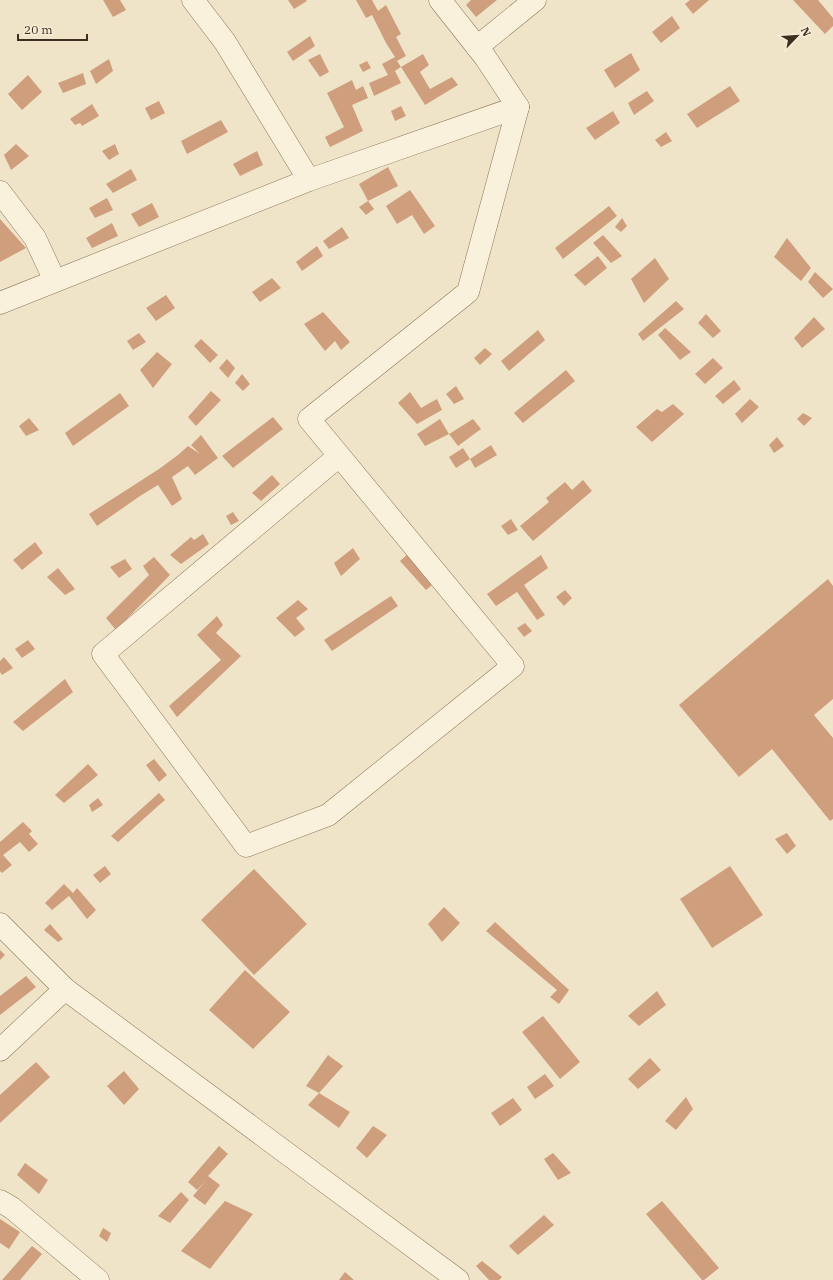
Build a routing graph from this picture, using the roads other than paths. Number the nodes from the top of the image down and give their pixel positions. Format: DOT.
graph roads {
  1 [pos="193,0"];
  2 [pos="440,0"];
  3 [pos="535,0"];
  4 [pos="477,47"];
  5 [pos="518,107"];
  6 [pos="309,180"];
  7 [pos="0,192"];
  8 [pos="55,281"];
  9 [pos="0,303"];
  10 [pos="340,456"];
  11 [pos="0,924"];
  12 [pos="65,989"];
  13 [pos="0,1050"];
  14 [pos="0,1201"];
  15 [pos="98,1280"];
  16 [pos="458,1280"];
  1 -- 6 [label="street"];
  2 -- 4 [label="street"];
  3 -- 4 [label="street"];
  4 -- 5 [label="street"];
  5 -- 6 [label="street"];
  5 -- 10 [label="street"];
  6 -- 8 [label="street"];
  7 -- 8 [label="street"];
  8 -- 9 [label="street"];
  10 -- 10 [label="street"];
  11 -- 12 [label="street"];
  12 -- 13 [label="street"];
  12 -- 16 [label="street"];
  14 -- 15 [label="street"];
}
